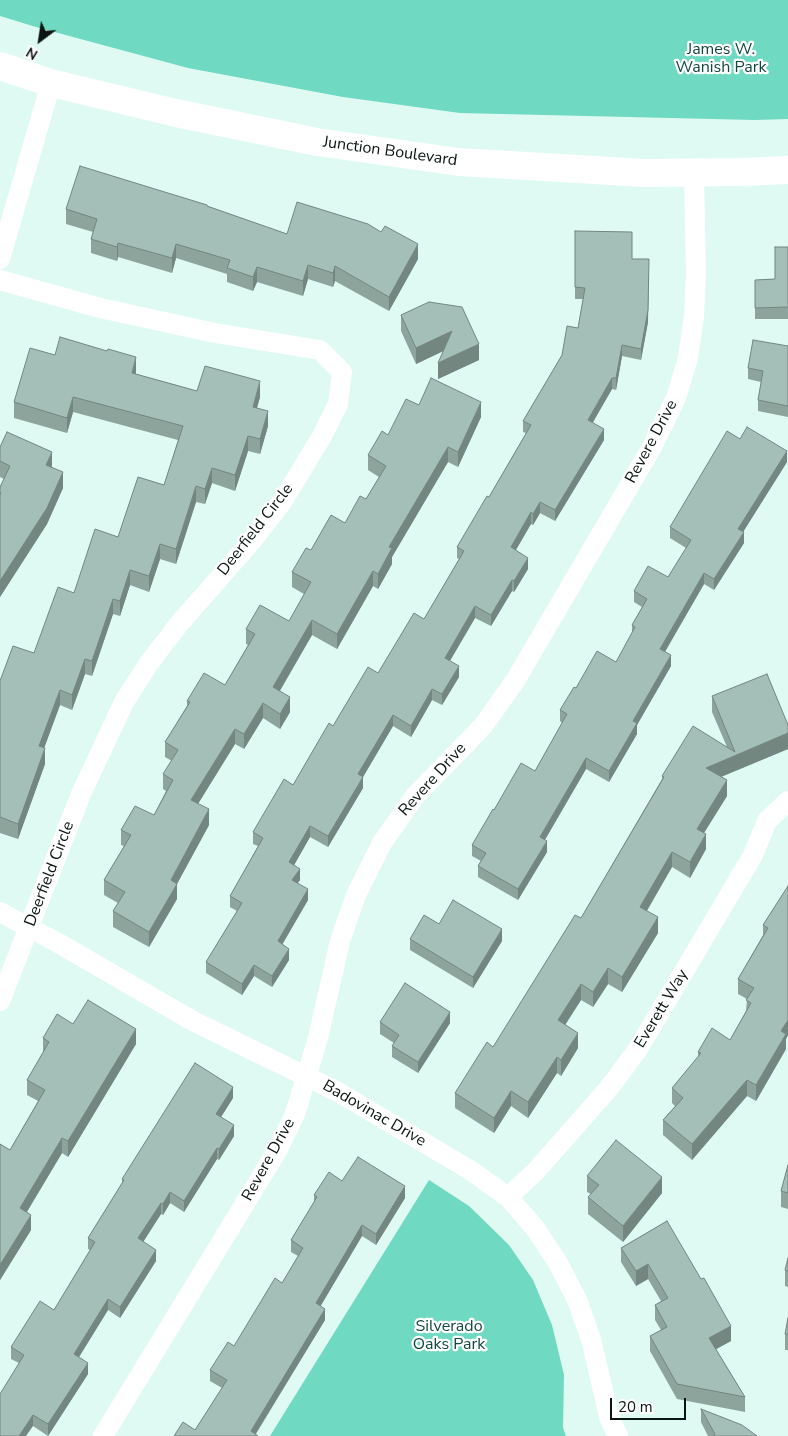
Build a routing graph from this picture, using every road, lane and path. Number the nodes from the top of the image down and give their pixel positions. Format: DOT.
graph roads {
  1 [pos="0,66"];
  2 [pos="50,83"];
  3 [pos="788,170"];
  4 [pos="694,173"];
  5 [pos="0,259"];
  6 [pos="0,280"];
  7 [pos="788,801"];
  8 [pos="0,912"];
  9 [pos="29,928"];
  10 [pos="0,1001"];
  11 [pos="307,1076"];
  12 [pos="508,1197"];
  13 [pos="103,1436"];
  14 [pos="618,1436"];
  1 -- 2 [label="main road, Junction Boulevard"];
  2 -- 4 [label="main road, Junction Boulevard"];
  2 -- 5 [label="street"];
  3 -- 4 [label="main road, Junction Boulevard"];
  4 -- 11 [label="street, Revere Drive"];
  6 -- 9 [label="street, Deerfield Circle"];
  7 -- 12 [label="street, Everett Way"];
  8 -- 9 [label="street, Badovinac Drive"];
  9 -- 10 [label="street, Deerfield Circle"];
  9 -- 11 [label="street, Badovinac Drive"];
  11 -- 12 [label="street, Badovinac Drive"];
  11 -- 13 [label="street, Revere Drive"];
  12 -- 14 [label="street, Badovinac Drive"];
}
